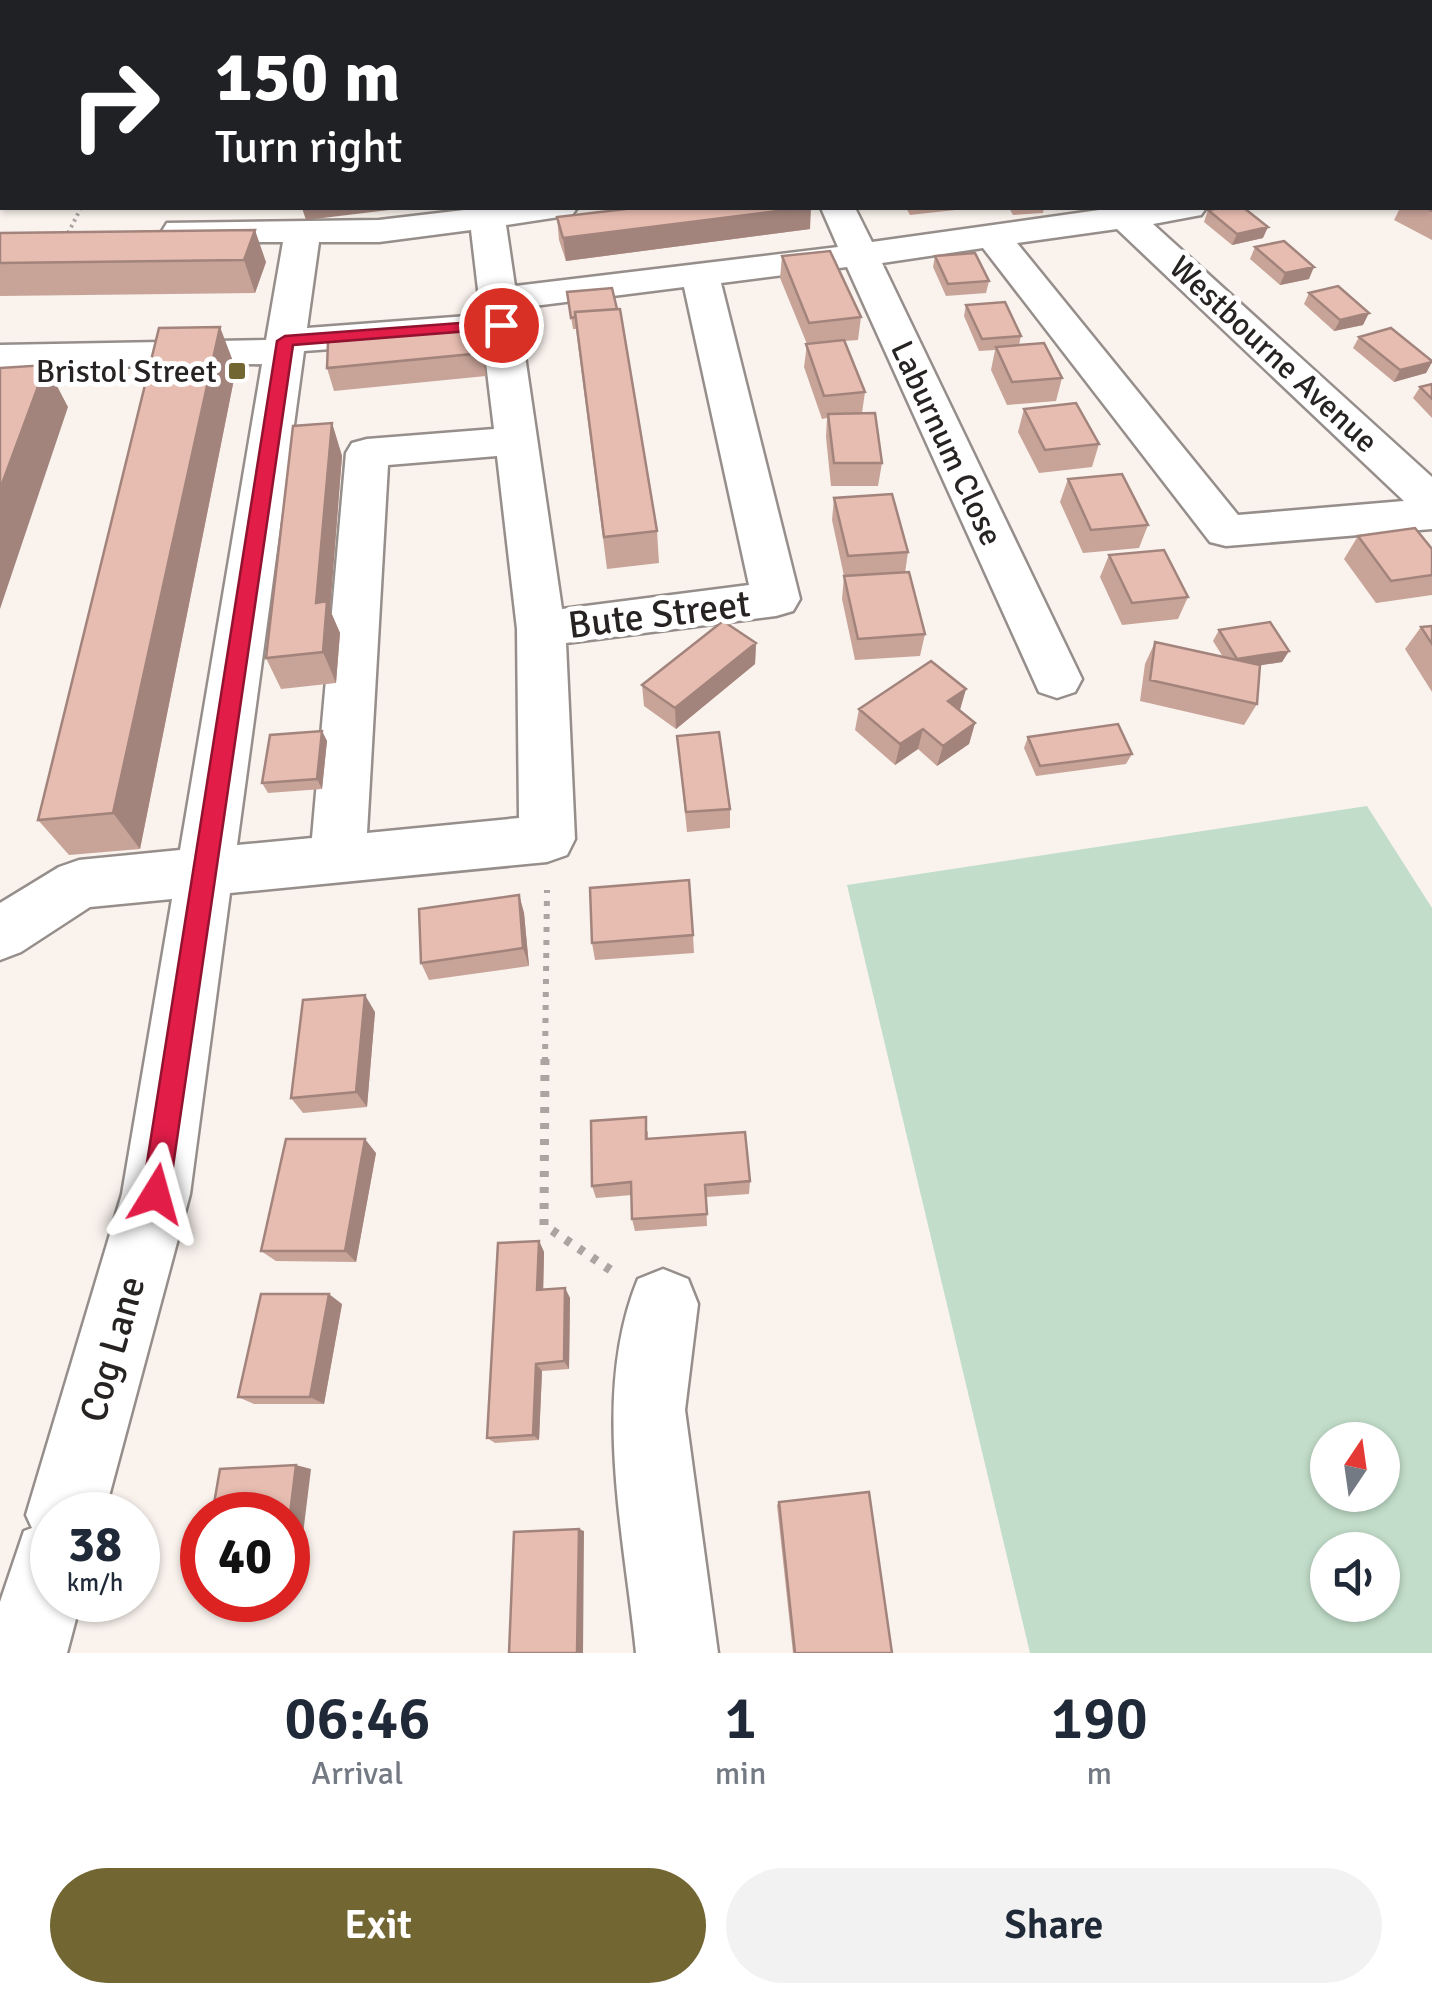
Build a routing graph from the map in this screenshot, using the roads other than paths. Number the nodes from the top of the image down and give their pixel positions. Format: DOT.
graph roads {
  1 [pos="545,210"];
  2 [pos="839,210"];
  3 [pos="1154,210"];
  4 [pos="1120,212"];
  5 [pos="487,218"];
  6 [pos="216,219"];
  7 [pos="74,220"];
  8 [pos="302,234"];
  9 [pos="992,236"];
  10 [pos="860,255"];
  11 [pos="700,274"];
  12 [pos="500,312"];
  13 [pos="284,347"];
  14 [pos="0,357"];
  15 [pos="516,441"];
  16 [pos="1432,502"];
  17 [pos="1432,514"];
  18 [pos="541,630"];
  19 [pos="1057,679"];
  20 [pos="338,860"];
  21 [pos="202,871"];
  22 [pos="0,934"];
  23 [pos="664,1304"];
  24 [pos="72,1492"];
  25 [pos="35,1622"];
  26 [pos="26,1653"];
  27 [pos="676,1653"];
  1 -- 5 [label="street"];
  2 -- 10 [label="street, Laburnum Close"];
  3 -- 4 [label="street"];
  4 -- 9 [label="street"];
  4 -- 16 [label="street, Westbourne Avenue"];
  5 -- 8 [label="street"];
  5 -- 12 [label="street"];
  6 -- 7 [label="street"];
  6 -- 8 [label="street"];
  8 -- 13 [label="street, Cog Lane"];
  9 -- 10 [label="street"];
  9 -- 17 [label="street"];
  10 -- 11 [label="street"];
  10 -- 19 [label="street, Laburnum Close"];
  11 -- 12 [label="street"];
  11 -- 18 [label="street, Bute Street"];
  12 -- 13 [label="street"];
  12 -- 15 [label="street"];
  13 -- 14 [label="street"];
  13 -- 21 [label="street, Cog Lane"];
  15 -- 18 [label="street"];
  15 -- 20 [label="street"];
  18 -- 20 [label="street"];
  20 -- 21 [label="street"];
  21 -- 22 [label="street"];
  21 -- 24 [label="street, Cog Lane"];
  23 -- 27 [label="street"];
  25 -- 26 [label="street"];
}
